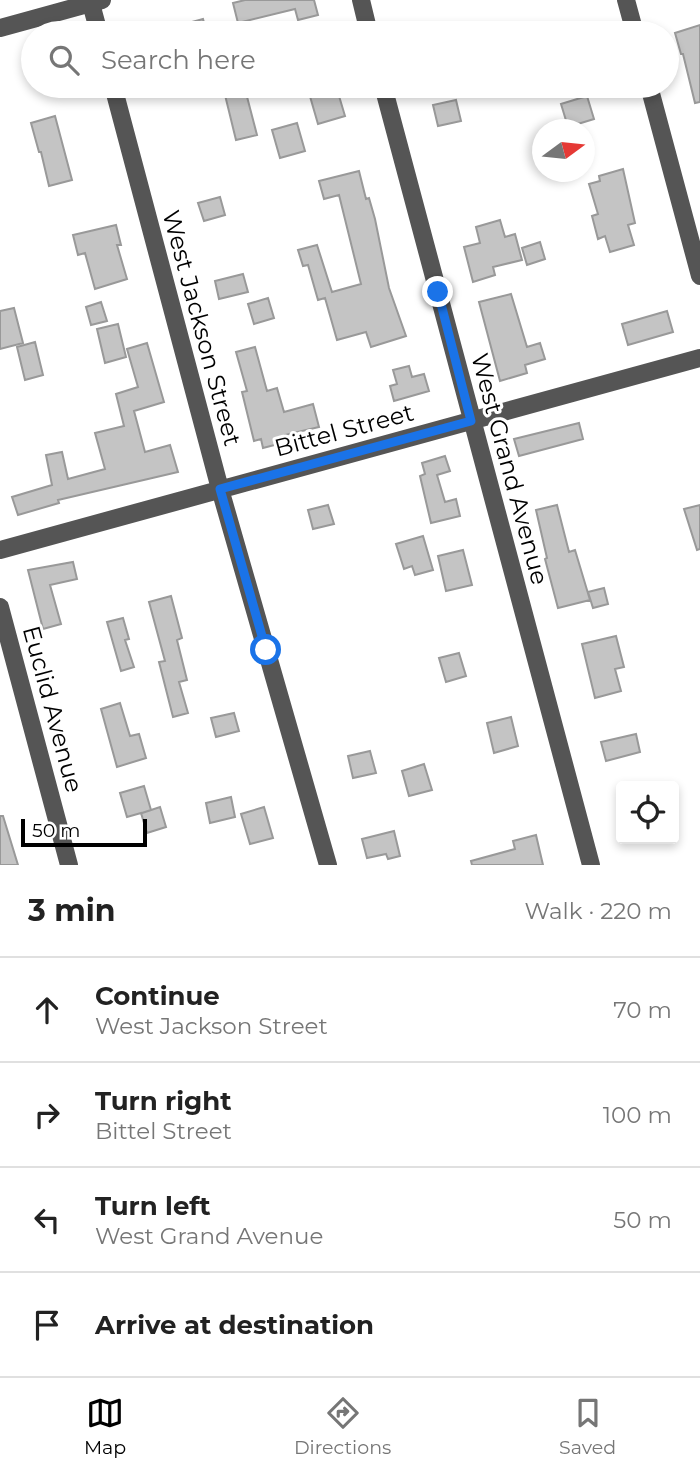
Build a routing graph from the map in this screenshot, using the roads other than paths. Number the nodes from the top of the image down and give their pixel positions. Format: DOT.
graph roads {
  1 [pos="360,0"];
  2 [pos="626,0"];
  3 [pos="94,1"];
  4 [pos="24,21"];
  5 [pos="97,21"];
  6 [pos="366,21"];
  7 [pos="632,21"];
  8 [pos="21,22"];
  9 [pos="0,28"];
  10 [pos="116,98"];
  11 [pos="386,98"];
  12 [pos="652,98"];
  13 [pos="700,276"];
  14 [pos="700,358"];
  15 [pos="471,421"];
  16 [pos="220,489"];
  17 [pos="0,550"];
  18 [pos="0,607"];
  19 [pos="69,865"];
  20 [pos="328,865"];
  21 [pos="591,865"];
  1 -- 6 [label="street"];
  2 -- 7 [label="street"];
  3 -- 4 [label="street"];
  3 -- 5 [label="street"];
  8 -- 9 [label="street"];
  10 -- 16 [label="street, West Jackson Street"];
  11 -- 15 [label="street, West Grand Avenue"];
  12 -- 13 [label="street"];
  14 -- 15 [label="street, Bittel Street"];
  15 -- 16 [label="street, Bittel Street"];
  15 -- 21 [label="street, West Grand Avenue"];
  16 -- 17 [label="street, Bittel Street"];
  16 -- 20 [label="street, West Jackson Street"];
  18 -- 19 [label="street, Euclid Avenue"];
}
